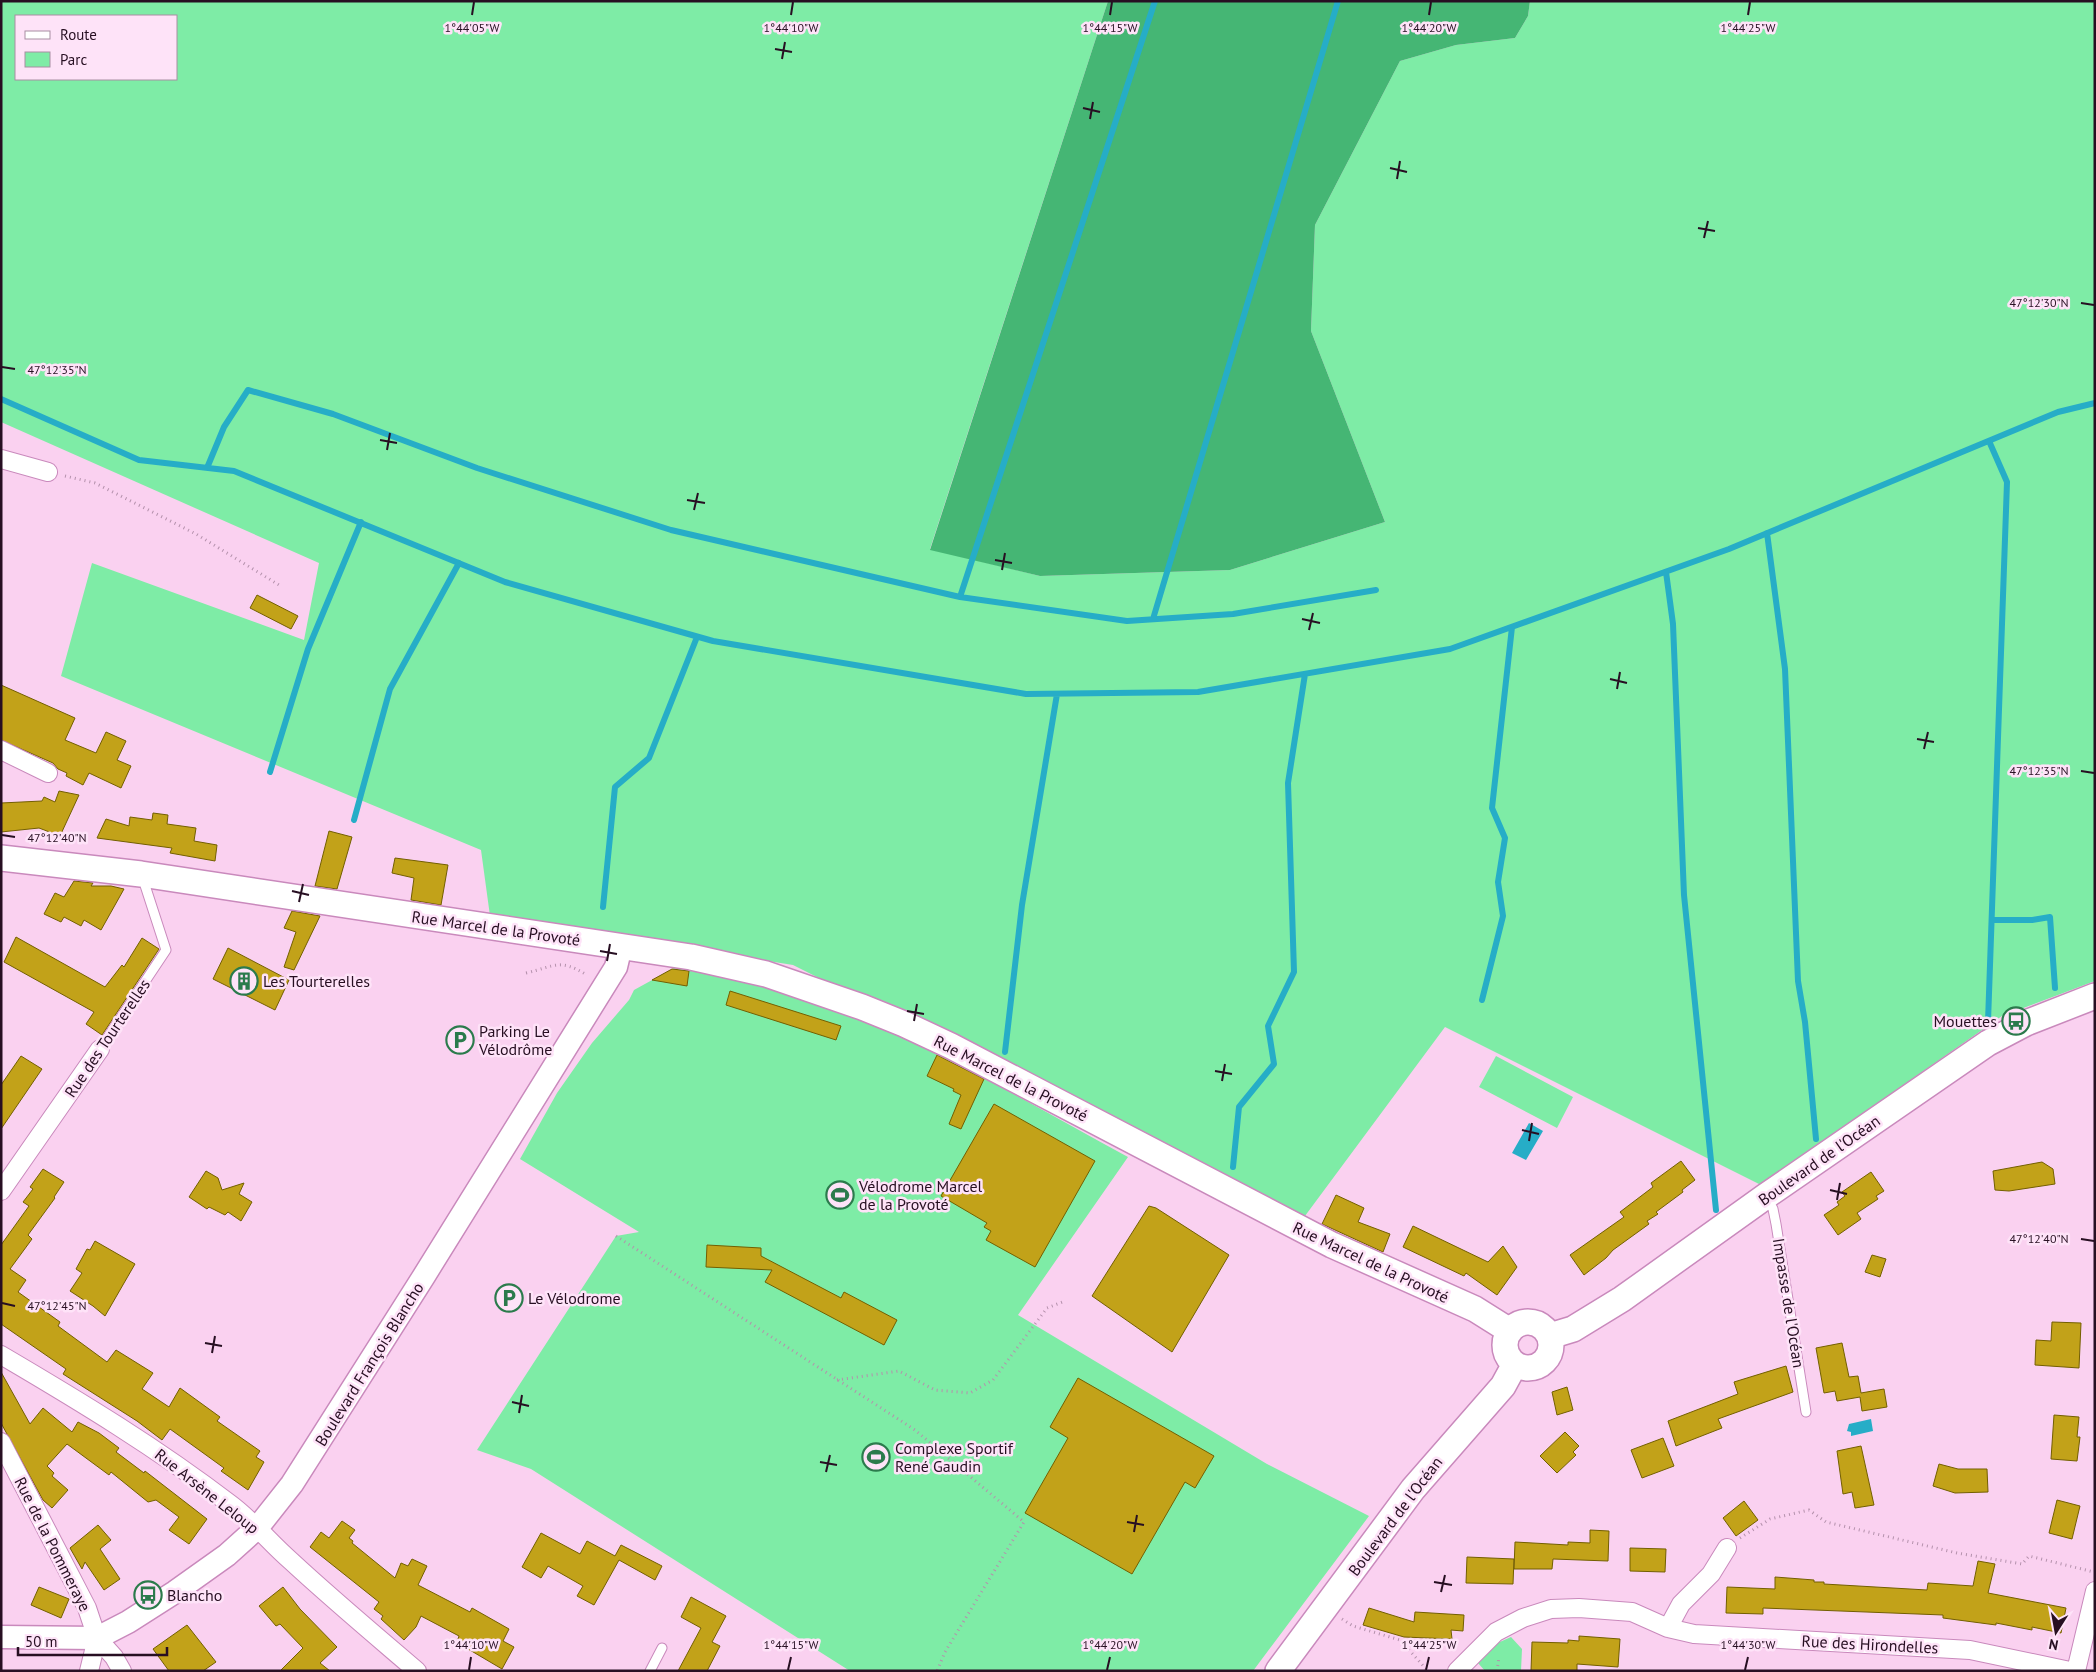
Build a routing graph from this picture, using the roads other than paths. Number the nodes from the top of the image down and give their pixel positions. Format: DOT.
graph roads {
  1 [pos="1,459"];
  2 [pos="48,472"];
  3 [pos="1,750"];
  4 [pos="48,773"];
  5 [pos="1,858"];
  6 [pos="141,874"];
  7 [pos="621,946"];
  8 [pos="2095,996"];
  9 [pos="100,1049"];
  10 [pos="1,1191"];
  11 [pos="1766,1196"];
  12 [pos="1510,1331"];
  13 [pos="1550,1336"];
  14 [pos="1,1355"];
  15 [pos="1515,1364"];
  16 [pos="1806,1412"];
  17 [pos="1,1442"];
  18 [pos="258,1527"];
  19 [pos="1726,1548"];
  20 [pos="2095,1591"];
  21 [pos="1668,1628"];
  22 [pos="1,1637"];
  23 [pos="97,1638"];
  24 [pos="662,1648"];
  25 [pos="89,1671"];
  26 [pos="122,1671"];
  27 [pos="417,1671"];
  28 [pos="650,1671"];
  29 [pos="1278,1671"];
  30 [pos="1457,1671"];
  31 [pos="2070,1671"];
  32 [pos="2076,1671"];
  1 -- 2 [label="street"];
  3 -- 4 [label="street"];
  5 -- 6 [label="main road, Rue Marcel de la Provoté"];
  6 -- 7 [label="main road, Rue Marcel de la Provoté"];
  6 -- 9 [label="lane, Rue des Tourterelles"];
  7 -- 12 [label="main road, Rue Marcel de la Provoté"];
  7 -- 18 [label="street, Boulevard François Blancho"];
  8 -- 11 [label="main road, Boulevard de l'Océan"];
  9 -- 10 [label="street, Rue des Tourterelles"];
  11 -- 13 [label="main road, Boulevard de l'Océan"];
  11 -- 16 [label="lane, Impasse de l'Océan"];
  12 -- 13 [label="main road"];
  12 -- 15 [label="main road"];
  13 -- 15 [label="main road"];
  14 -- 18 [label="street, Rue Arsène Leloup"];
  15 -- 29 [label="main road, Boulevard de l'Océan"];
  17 -- 23 [label="street, Rue de la Pommeraye"];
  18 -- 23 [label="street, Boulevard François Blancho"];
  18 -- 27 [label="street, Rue Arsène Leloup"];
  19 -- 21 [label="street"];
  20 -- 32 [label="street"];
  21 -- 30 [label="street, Rue des Hirondelles"];
  21 -- 31 [label="street, Rue des Hirondelles"];
  22 -- 23 [label="street, Boulevard François Blancho"];
  23 -- 25 [label="street"];
  23 -- 26 [label="street, Rue de la Pommeraye"];
  24 -- 28 [label="lane"];
}
